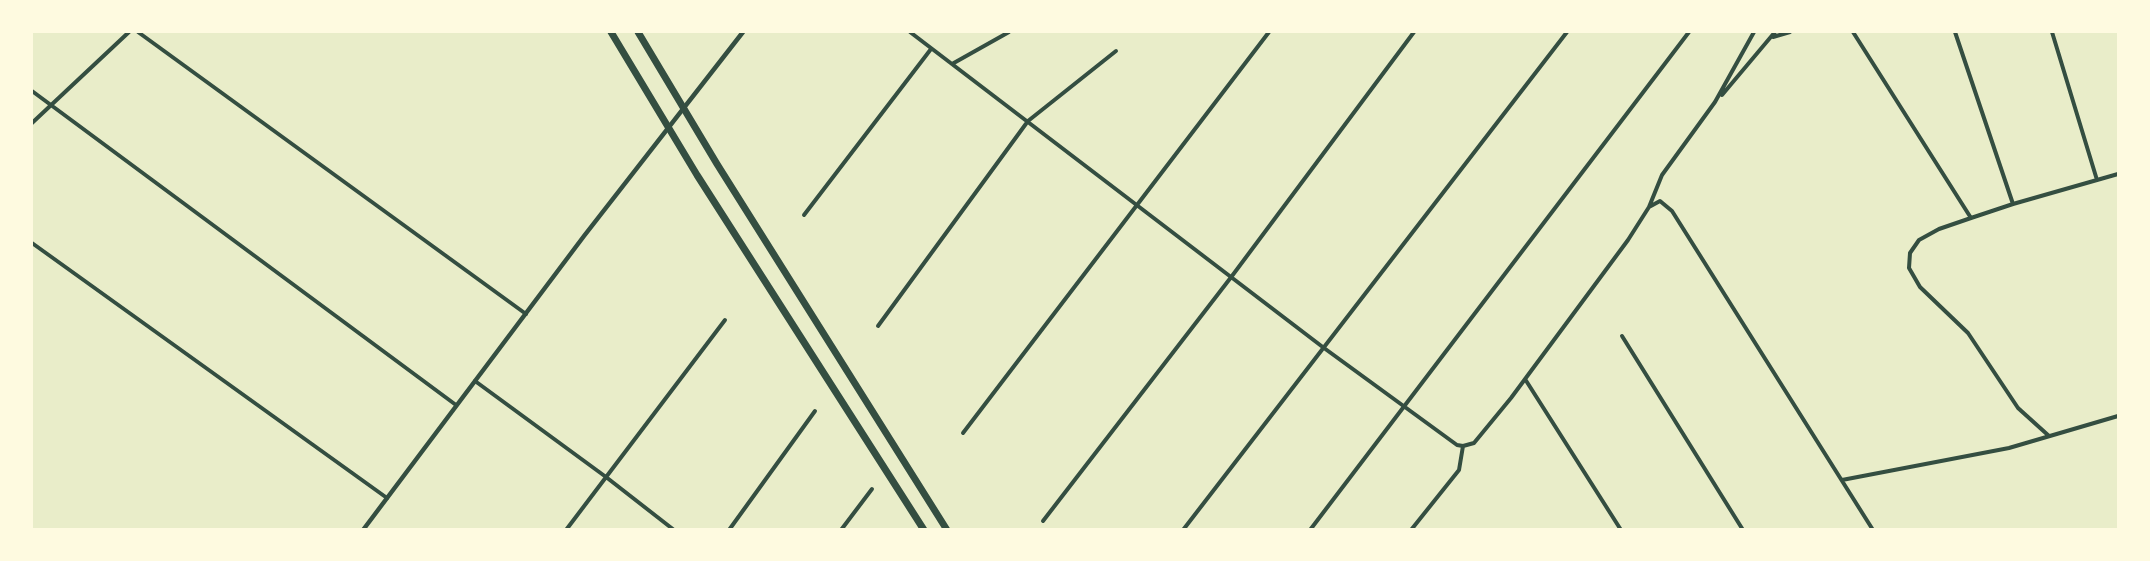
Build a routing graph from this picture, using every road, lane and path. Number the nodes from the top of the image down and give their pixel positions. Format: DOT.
graph roads {
  1 [pos="129,32"];
  2 [pos="138,32"];
  3 [pos="611,32"];
  4 [pos="638,32"];
  5 [pos="742,32"];
  6 [pos="910,32"];
  7 [pos="1009,32"];
  8 [pos="1269,32"];
  9 [pos="1414,32"];
  10 [pos="1567,32"];
  11 [pos="1689,32"];
  12 [pos="1754,32"];
  13 [pos="1775,32"];
  14 [pos="1790,32"];
  15 [pos="1852,32"];
  16 [pos="1955,32"];
  17 [pos="2052,32"];
  18 [pos="1772,37"];
  19 [pos="931,49"];
  20 [pos="1116,51"];
  21 [pos="952,64"];
  22 [pos="32,91"];
  23 [pos="1715,102"];
  24 [pos="49,105"];
  25 [pos="1028,121"];
  26 [pos="32,123"];
  27 [pos="2118,174"];
  28 [pos="2097,180"];
  29 [pos="2013,204"];
  30 [pos="1138,205"];
  31 [pos="1649,207"];
  32 [pos="804,216"];
  33 [pos="1971,218"];
  34 [pos="32,243"];
  35 [pos="1232,276"];
  36 [pos="526,314"];
  37 [pos="725,320"];
  38 [pos="878,326"];
  39 [pos="1622,336"];
  40 [pos="1324,348"];
  41 [pos="1525,379"];
  42 [pos="474,381"];
  43 [pos="456,405"];
  44 [pos="1403,406"];
  45 [pos="816,411"];
  46 [pos="2118,416"];
  47 [pos="963,433"];
  48 [pos="2049,436"];
  49 [pos="1462,446"];
  50 [pos="606,477"];
  51 [pos="1842,480"];
  52 [pos="872,489"];
  53 [pos="387,498"];
  54 [pos="1043,521"];
  55 [pos="363,530"];
  56 [pos="566,530"];
  57 [pos="674,530"];
  58 [pos="729,530"];
  59 [pos="841,530"];
  60 [pos="924,530"];
  61 [pos="947,530"];
  62 [pos="1183,530"];
  63 [pos="1310,530"];
  64 [pos="1411,530"];
  65 [pos="1621,530"];
  66 [pos="1743,530"];
  67 [pos="1873,530"];
  1 -- 24 [label="street"];
  2 -- 36 [label="street"];
  3 -- 60 [label="highway"];
  4 -- 61 [label="highway"];
  5 -- 36 [label="street"];
  6 -- 19 [label="street"];
  7 -- 21 [label="street"];
  8 -- 30 [label="street"];
  9 -- 35 [label="street"];
  10 -- 40 [label="street"];
  11 -- 44 [label="street"];
  12 -- 23 [label="street"];
  13 -- 18 [label="street"];
  14 -- 18 [label="street"];
  15 -- 33 [label="street"];
  16 -- 29 [label="street"];
  17 -- 28 [label="street"];
  18 -- 23 [label="street"];
  19 -- 21 [label="street"];
  19 -- 32 [label="street"];
  20 -- 25 [label="street"];
  21 -- 25 [label="street"];
  22 -- 24 [label="street"];
  23 -- 31 [label="street"];
  24 -- 26 [label="street"];
  24 -- 43 [label="street"];
  25 -- 30 [label="street"];
  25 -- 38 [label="street"];
  27 -- 28 [label="street"];
  28 -- 29 [label="street"];
  29 -- 33 [label="street"];
  30 -- 35 [label="street"];
  30 -- 47 [label="street"];
  31 -- 41 [label="street"];
  31 -- 51 [label="street"];
  33 -- 48 [label="street"];
  34 -- 53 [label="street"];
  35 -- 40 [label="street"];
  35 -- 54 [label="street"];
  36 -- 42 [label="street"];
  37 -- 50 [label="street"];
  39 -- 66 [label="street"];
  40 -- 44 [label="street"];
  40 -- 62 [label="street"];
  41 -- 49 [label="street"];
  41 -- 65 [label="street"];
  42 -- 43 [label="street"];
  42 -- 50 [label="street"];
  43 -- 53 [label="street"];
  44 -- 49 [label="street"];
  44 -- 63 [label="street"];
  45 -- 58 [label="street"];
  46 -- 48 [label="street"];
  48 -- 51 [label="street"];
  49 -- 64 [label="street"];
  50 -- 56 [label="street"];
  50 -- 57 [label="street"];
  51 -- 67 [label="street"];
  52 -- 59 [label="street"];
  53 -- 55 [label="street"];
}
